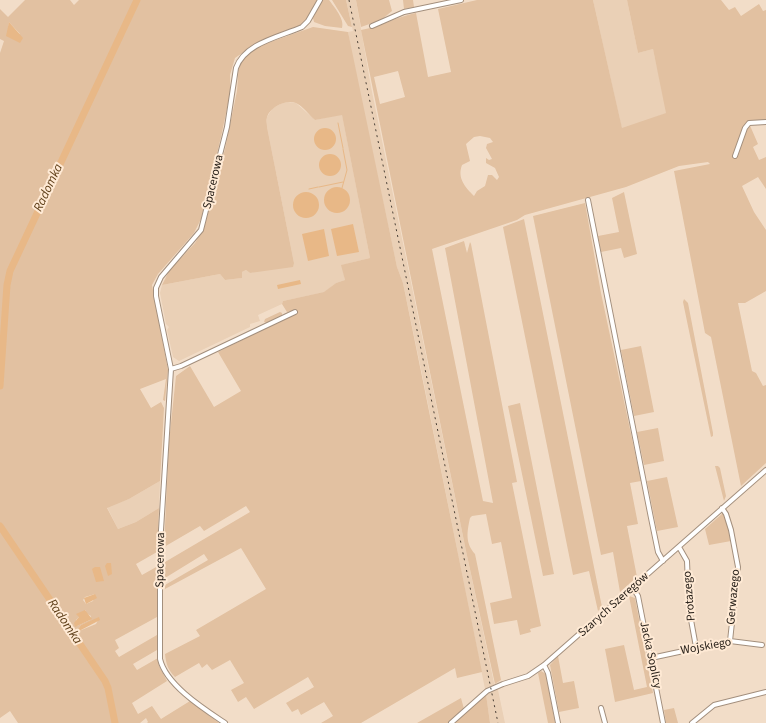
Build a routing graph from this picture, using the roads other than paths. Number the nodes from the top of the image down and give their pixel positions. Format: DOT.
graph roads {
  1 [pos="320,0"];
  2 [pos="461,0"];
  3 [pos="372,26"];
  4 [pos="766,122"];
  5 [pos="735,156"];
  6 [pos="588,200"];
  7 [pos="295,312"];
  8 [pos="171,369"];
  9 [pos="766,470"];
  10 [pos="722,508"];
  11 [pos="679,548"];
  12 [pos="663,561"];
  13 [pos="633,588"];
  14 [pos="730,641"];
  15 [pos="762,645"];
  16 [pos="696,647"];
  17 [pos="651,658"];
  18 [pos="544,665"];
  19 [pos="766,692"];
  20 [pos="601,708"];
  21 [pos="225,723"];
  22 [pos="451,723"];
  23 [pos="558,723"];
  24 [pos="605,723"];
  25 [pos="663,723"];
  26 [pos="692,723"];
  1 -- 8 [label="street, Spacerowa"];
  2 -- 3 [label="street"];
  4 -- 5 [label="street"];
  6 -- 12 [label="street"];
  7 -- 8 [label="street"];
  8 -- 21 [label="street, Spacerowa"];
  9 -- 10 [label="street, Szarych Szeregów"];
  10 -- 11 [label="street, Szarych Szeregów"];
  10 -- 14 [label="street, Gerwazego"];
  11 -- 12 [label="street, Szarych Szeregów"];
  11 -- 16 [label="street, Protazego"];
  12 -- 13 [label="street, Szarych Szeregów"];
  13 -- 17 [label="street, Jacka Soplicy"];
  13 -- 18 [label="street, Szarych Szeregów"];
  14 -- 15 [label="street, Wojskiego"];
  14 -- 16 [label="street, Wojskiego"];
  16 -- 17 [label="street, Wojskiego"];
  17 -- 25 [label="street, Jacka Soplicy"];
  18 -- 22 [label="street, Szarych Szeregów"];
  18 -- 23 [label="street"];
  19 -- 26 [label="street"];
  20 -- 24 [label="street"];
}
